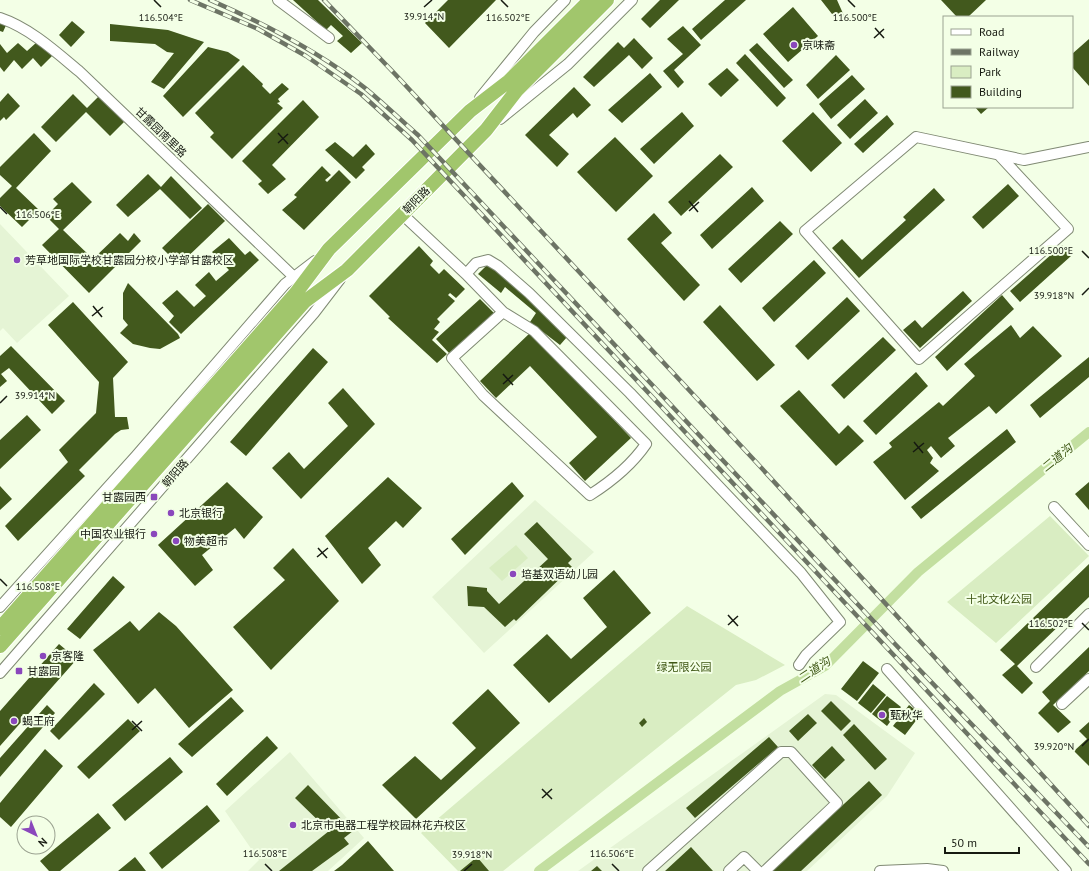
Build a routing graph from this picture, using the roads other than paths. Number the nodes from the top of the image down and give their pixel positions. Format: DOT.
graph roads {
  1 [pos="278,0"];
  2 [pos="565,0"];
  3 [pos="590,0"];
  4 [pos="607,0"];
  5 [pos="632,0"];
  6 [pos="0,18"];
  7 [pos="329,38"];
  8 [pos="470,111"];
  9 [pos="486,130"];
  10 [pos="1089,147"];
  11 [pos="999,155"];
  12 [pos="402,214"];
  13 [pos="329,249"];
  14 [pos="347,270"];
  15 [pos="466,274"];
  16 [pos="295,278"];
  17 [pos="503,312"];
  18 [pos="203,397"];
  19 [pos="224,416"];
  20 [pos="1054,506"];
  21 [pos="1089,545"];
  22 [pos="0,607"];
  23 [pos="1089,614"];
  24 [pos="0,628"];
  25 [pos="0,646"];
  26 [pos="799,665"];
  27 [pos="1036,667"];
  28 [pos="887,669"];
  29 [pos="0,673"];
  30 [pos="1089,679"];
  31 [pos="1062,704"];
  32 [pos="648,871"];
  33 [pos="729,871"];
  34 [pos="758,871"];
  35 [pos="765,871"];
  36 [pos="883,871"];
  37 [pos="943,871"];
  38 [pos="1066,871"];
  1 -- 7 [label="street"];
  2 -- 8 [label="street, 朝阳路"];
  3 -- 8 [label="highway, 朝阳路"];
  4 -- 9 [label="highway, 朝阳路"];
  5 -- 9 [label="street, 朝阳路"];
  6 -- 16 [label="street, 甘露园南里路"];
  8 -- 13 [label="highway, 朝阳路"];
  9 -- 12 [label="highway, 朝阳路"];
  10 -- 11 [label="street"];
  11 -- 11 [label="street"];
  12 -- 14 [label="highway, 朝阳路"];
  12 -- 15 [label="street"];
  13 -- 16 [label="street, 朝阳路"];
  13 -- 18 [label="highway, 朝阳路"];
  14 -- 18 [label="highway, 朝阳路"];
  14 -- 19 [label="street, 朝阳路"];
  15 -- 17 [label="street"];
  15 -- 26 [label="street"];
  16 -- 18 [label="street, 朝阳路"];
  17 -- 17 [label="street"];
  18 -- 19 [label="street"];
  18 -- 22 [label="street, 朝阳路"];
  18 -- 24 [label="highway, 朝阳路"];
  18 -- 25 [label="highway, 朝阳路"];
  19 -- 29 [label="street, 朝阳路"];
  20 -- 21 [label="street"];
  23 -- 27 [label="street"];
  28 -- 38 [label="street"];
  30 -- 31 [label="street"];
  32 -- 35 [label="street"];
  33 -- 34 [label="street"];
  36 -- 37 [label="street"];
}
